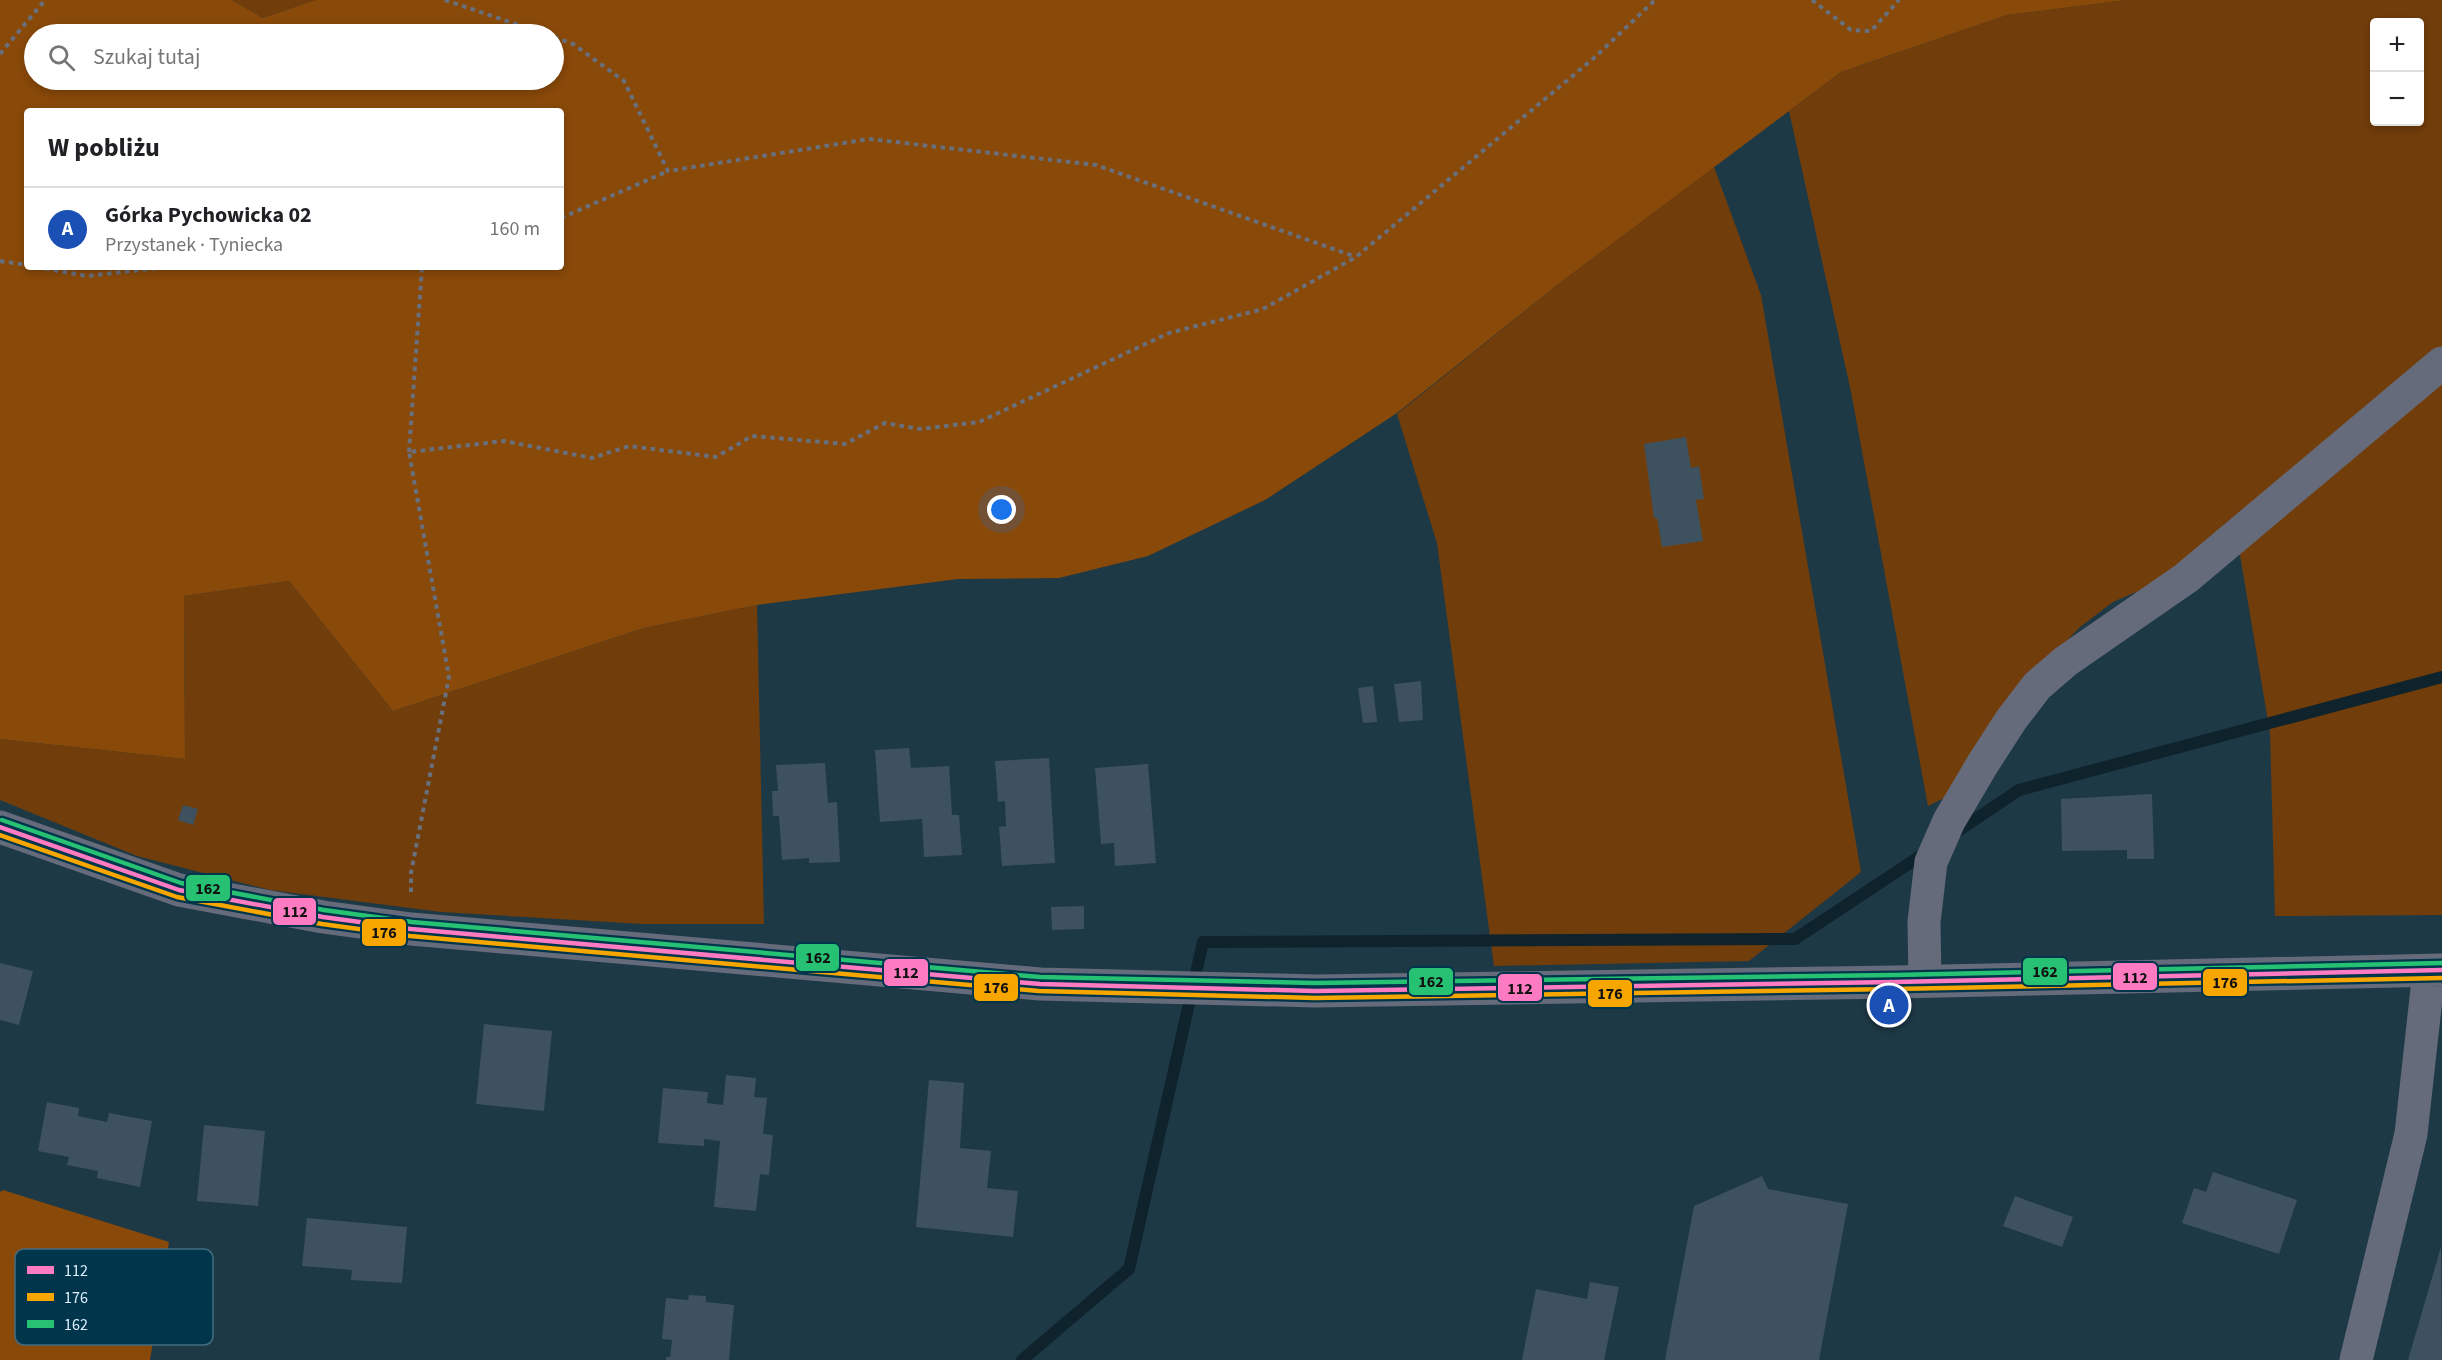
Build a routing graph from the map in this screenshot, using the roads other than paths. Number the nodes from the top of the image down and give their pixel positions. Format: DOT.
graph roads {
  1 [pos="2442,363"];
  2 [pos="0,827"];
  3 [pos="2435,970"];
  4 [pos="1925,981"];
  5 [pos="2356,1360"];
  1 -- 4 [label="street"];
  2 -- 4 [label="street"];
  3 -- 4 [label="street"];
  3 -- 5 [label="street"];
}
